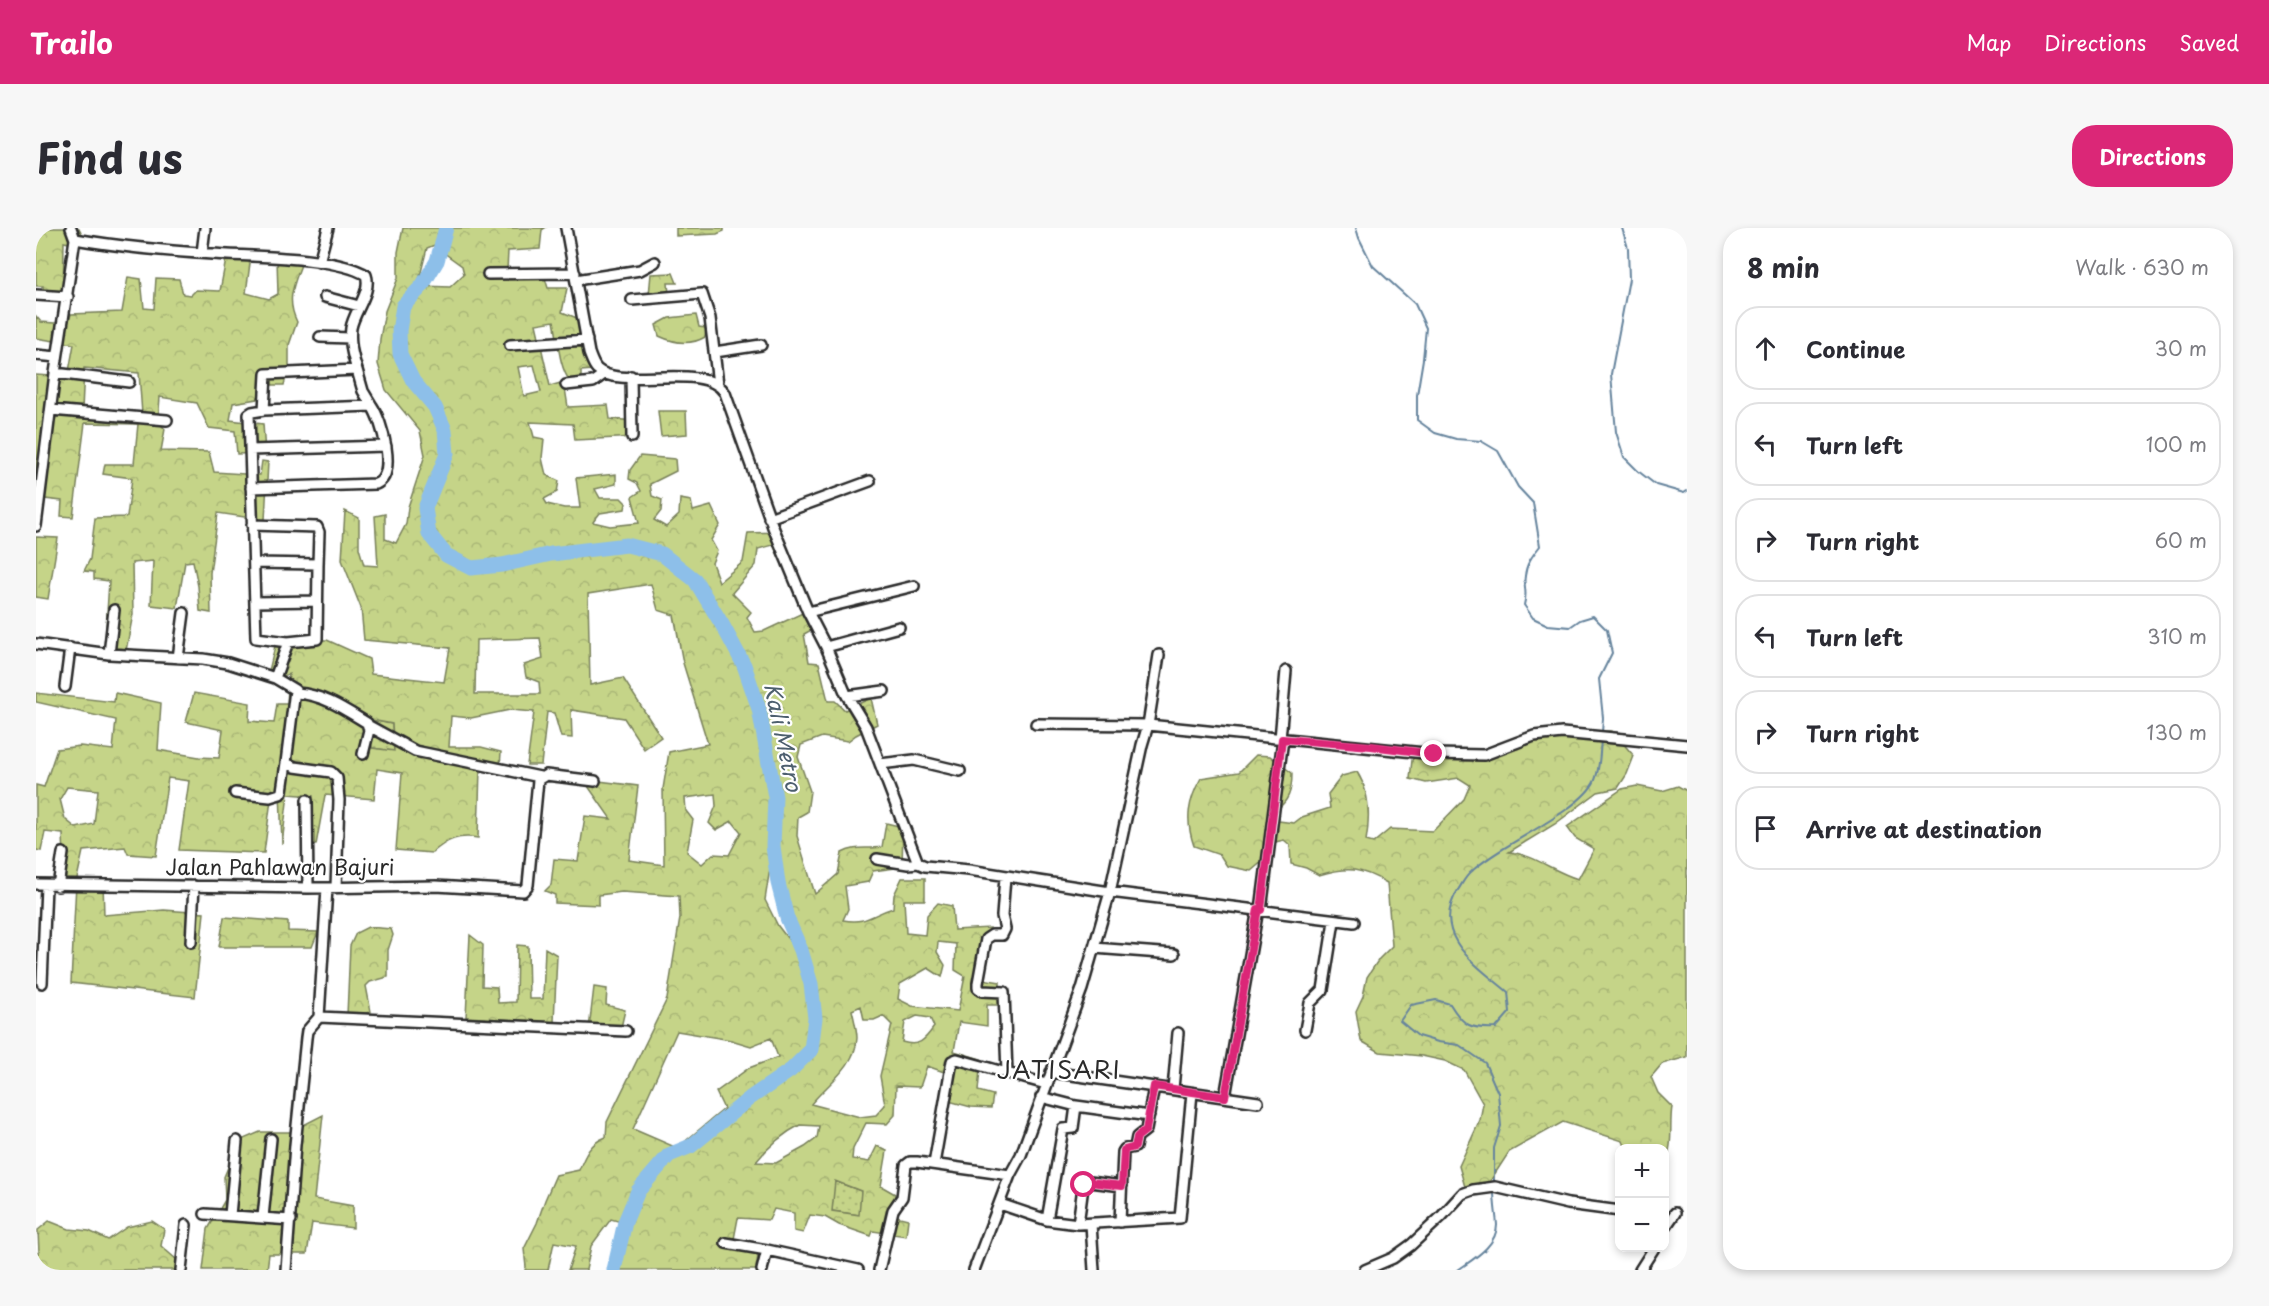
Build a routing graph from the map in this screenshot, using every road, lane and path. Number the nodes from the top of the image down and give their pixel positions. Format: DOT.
graph roads {
  1 [pos="71,228"];
  2 [pos="205,228"];
  3 [pos="328,228"];
  4 [pos="566,228"];
  5 [pos="75,239"];
  6 [pos="202,253"];
  7 [pos="319,262"];
  8 [pos="655,262"];
  9 [pos="488,274"];
  10 [pos="575,277"];
  11 [pos="36,295"];
  12 [pos="68,297"];
  13 [pos="325,297"];
  14 [pos="632,300"];
  15 [pos="359,306"];
  16 [pos="320,337"];
  17 [pos="350,338"];
  18 [pos="586,340"];
  19 [pos="510,345"];
  20 [pos="761,345"];
  21 [pos="715,352"];
  22 [pos="36,355"];
  23 [pos="57,357"];
  24 [pos="357,370"];
  25 [pos="55,373"];
  26 [pos="604,374"];
  27 [pos="631,376"];
  28 [pos="129,382"];
  29 [pos="718,384"];
  30 [pos="566,385"];
  31 [pos="372,406"];
  32 [pos="51,410"];
  33 [pos="264,410"];
  34 [pos="167,420"];
  35 [pos="632,437"];
  36 [pos="386,446"];
  37 [pos="250,450"];
  38 [pos="870,481"];
  39 [pos="251,488"];
  40 [pos="769,518"];
  41 [pos="252,525"];
  42 [pos="36,526"];
  43 [pos="254,563"];
  44 [pos="318,564"];
  45 [pos="914,586"];
  46 [pos="317,601"];
  47 [pos="255,602"];
  48 [pos="114,610"];
  49 [pos="184,612"];
  50 [pos="808,612"];
  51 [pos="899,627"];
  52 [pos="288,642"];
  53 [pos="36,644"];
  54 [pos="826,647"];
  55 [pos="70,648"];
  56 [pos="110,654"];
  57 [pos="1159,655"];
  58 [pos="178,658"];
  59 [pos="1286,671"];
  60 [pos="275,678"];
  61 [pos="65,687"];
  62 [pos="884,692"];
  63 [pos="297,693"];
  64 [pos="847,696"];
  65 [pos="1036,724"];
  66 [pos="1148,725"];
  67 [pos="369,726"];
  68 [pos="1281,739"];
  69 [pos="1687,745"];
  70 [pos="363,754"];
  71 [pos="286,763"];
  72 [pos="880,764"];
  73 [pos="960,771"];
  74 [pos="540,777"];
  75 [pos="595,781"];
  76 [pos="236,793"];
  77 [pos="307,800"];
  78 [pos="63,853"];
  79 [pos="877,859"];
  80 [pos="918,863"];
  81 [pos="1008,877"];
  82 [pos="36,884"];
  83 [pos="46,886"];
  84 [pos="58,886"];
  85 [pos="194,886"];
  86 [pos="308,888"];
  87 [pos="332,888"];
  88 [pos="1110,892"];
  89 [pos="1260,910"];
  90 [pos="1334,921"];
  91 [pos="1354,922"];
  92 [pos="191,942"];
  93 [pos="1094,948"];
  94 [pos="1174,954"];
  95 [pos="42,983"];
  96 [pos="319,1017"];
  97 [pos="1305,1030"];
  98 [pos="626,1031"];
  99 [pos="1178,1033"];
  100 [pos="1051,1072"];
  101 [pos="1011,1073"];
  102 [pos="1046,1084"];
  103 [pos="1154,1086"];
  104 [pos="1173,1089"];
  105 [pos="1192,1093"];
  106 [pos="1041,1096"];
  107 [pos="1225,1097"];
  108 [pos="1258,1102"];
  109 [pos="1076,1106"];
  110 [pos="1149,1116"];
  111 [pos="271,1139"];
  112 [pos="237,1141"];
  113 [pos="934,1164"];
  114 [pos="1001,1173"];
  115 [pos="1122,1186"];
  116 [pos="1000,1204"];
  117 [pos="1615,1210"];
  118 [pos="1669,1213"];
  119 [pos="205,1214"];
  120 [pos="230,1215"];
  121 [pos="263,1217"];
  122 [pos="291,1220"];
  123 [pos="1047,1220"];
  124 [pos="1120,1222"];
  125 [pos="1669,1223"];
  126 [pos="1078,1224"];
  127 [pos="1091,1224"];
  128 [pos="186,1225"];
  129 [pos="726,1243"];
  130 [pos="768,1250"];
  131 [pos="1651,1252"];
  132 [pos="181,1270"];
  133 [pos="286,1270"];
  134 [pos="762,1270"];
  135 [pos="858,1270"];
  136 [pos="879,1270"];
  137 [pos="974,1270"];
  138 [pos="1094,1270"];
  139 [pos="1365,1270"];
  140 [pos="1640,1270"];
  1 -- 5 [label="street"];
  2 -- 6 [label="street"];
  3 -- 7 [label="street"];
  4 -- 10 [label="street"];
  5 -- 6 [label="street"];
  5 -- 12 [label="street"];
  6 -- 7 [label="street"];
  7 -- 15 [label="street"];
  8 -- 10 [label="street"];
  9 -- 10 [label="street"];
  10 -- 18 [label="street"];
  11 -- 12 [label="street"];
  12 -- 23 [label="street"];
  13 -- 15 [label="street"];
  14 -- 21 [label="street"];
  15 -- 17 [label="street"];
  16 -- 17 [label="street"];
  17 -- 24 [label="street"];
  18 -- 19 [label="street"];
  18 -- 26 [label="street"];
  20 -- 21 [label="street"];
  21 -- 29 [label="street"];
  22 -- 23 [label="street"];
  23 -- 25 [label="street"];
  24 -- 31 [label="street"];
  24 -- 33 [label="street"];
  25 -- 28 [label="street"];
  25 -- 32 [label="street"];
  26 -- 27 [label="street"];
  26 -- 30 [label="street"];
  27 -- 29 [label="street"];
  27 -- 35 [label="street"];
  29 -- 40 [label="street"];
  31 -- 33 [label="street"];
  31 -- 36 [label="street"];
  32 -- 34 [label="street"];
  32 -- 42 [label="street"];
  33 -- 37 [label="street"];
  36 -- 37 [label="street"];
  36 -- 39 [label="street"];
  37 -- 39 [label="street"];
  38 -- 40 [label="street"];
  39 -- 41 [label="street"];
  40 -- 50 [label="street"];
  41 -- 43 [label="street"];
  41 -- 44 [label="street"];
  43 -- 44 [label="street"];
  43 -- 47 [label="street"];
  44 -- 46 [label="street"];
  45 -- 50 [label="street"];
  46 -- 47 [label="street"];
  46 -- 52 [label="street"];
  47 -- 52 [label="street"];
  48 -- 56 [label="street"];
  49 -- 58 [label="street"];
  50 -- 54 [label="street"];
  51 -- 54 [label="street"];
  52 -- 60 [label="street"];
  53 -- 55 [label="street"];
  54 -- 64 [label="street"];
  55 -- 56 [label="street"];
  55 -- 61 [label="street"];
  56 -- 58 [label="street"];
  57 -- 66 [label="street"];
  58 -- 60 [label="street"];
  59 -- 68 [label="street"];
  60 -- 63 [label="street"];
  62 -- 64 [label="street"];
  63 -- 67 [label="street"];
  63 -- 71 [label="street"];
  64 -- 72 [label="street"];
  65 -- 66 [label="street"];
  66 -- 68 [label="street"];
  66 -- 88 [label="street"];
  67 -- 70 [label="street"];
  67 -- 74 [label="street"];
  68 -- 69 [label="street"];
  68 -- 89 [label="street"];
  71 -- 76 [label="street"];
  71 -- 87 [label="street"];
  72 -- 73 [label="street"];
  72 -- 80 [label="street"];
  74 -- 75 [label="street"];
  74 -- 87 [label="street, Jalan Pahlawan Bajuri"];
  77 -- 86 [label="street"];
  78 -- 84 [label="street"];
  79 -- 80 [label="street"];
  80 -- 81 [label="street"];
  81 -- 88 [label="street"];
  81 -- 101 [label="street"];
  82 -- 83 [label="street, Jalan Pahlawan Bajuri"];
  83 -- 84 [label="street, Jalan Pahlawan Bajuri"];
  83 -- 95 [label="street"];
  84 -- 85 [label="street, Jalan Pahlawan Bajuri"];
  85 -- 86 [label="street, Jalan Pahlawan Bajuri"];
  85 -- 92 [label="street"];
  86 -- 87 [label="street, Jalan Pahlawan Bajuri"];
  87 -- 96 [label="street"];
  88 -- 89 [label="street"];
  88 -- 93 [label="street"];
  89 -- 90 [label="street"];
  89 -- 107 [label="street"];
  90 -- 91 [label="street"];
  90 -- 97 [label="street"];
  93 -- 94 [label="street"];
  93 -- 100 [label="street"];
  96 -- 98 [label="street"];
  96 -- 122 [label="street"];
  99 -- 104 [label="street"];
  100 -- 102 [label="street"];
  100 -- 103 [label="street"];
  101 -- 102 [label="street"];
  101 -- 113 [label="street"];
  102 -- 106 [label="street"];
  103 -- 104 [label="street"];
  103 -- 110 [label="street"];
  104 -- 105 [label="street"];
  105 -- 107 [label="street"];
  105 -- 124 [label="street"];
  106 -- 109 [label="street"];
  106 -- 114 [label="street"];
  107 -- 108 [label="street"];
  109 -- 110 [label="street"];
  109 -- 123 [label="street"];
  110 -- 115 [label="street"];
  111 -- 121 [label="street"];
  112 -- 120 [label="street"];
  113 -- 114 [label="street"];
  113 -- 136 [label="street"];
  114 -- 116 [label="street"];
  115 -- 124 [label="street"];
  115 -- 126 [label="street"];
  116 -- 123 [label="street"];
  116 -- 137 [label="street"];
  117 -- 139 [label="street"];
  118 -- 125 [label="street"];
  119 -- 120 [label="street"];
  120 -- 121 [label="street"];
  121 -- 122 [label="street"];
  122 -- 133 [label="street"];
  123 -- 126 [label="street"];
  124 -- 127 [label="street"];
  126 -- 127 [label="street"];
  127 -- 138 [label="street"];
  128 -- 132 [label="street"];
  129 -- 130 [label="street"];
  130 -- 134 [label="street"];
  130 -- 135 [label="street"];
  131 -- 140 [label="street"];
}
